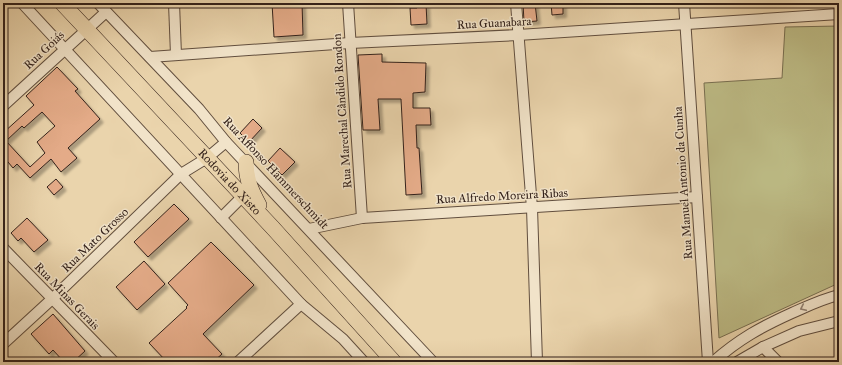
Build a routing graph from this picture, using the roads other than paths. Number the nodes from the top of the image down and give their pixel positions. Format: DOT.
graph roads {
  1 [pos="22,3"];
  2 [pos="62,3"];
  3 [pos="98,3"];
  4 [pos="174,3"];
  5 [pos="348,3"];
  6 [pos="516,3"];
  7 [pos="684,3"];
  8 [pos="106,12"];
  9 [pos="839,14"];
  10 [pos="685,24"];
  11 [pos="86,29"];
  12 [pos="518,35"];
  13 [pos="350,43"];
  14 [pos="64,49"];
  15 [pos="176,55"];
  16 [pos="150,57"];
  17 [pos="3,106"];
  18 [pos="226,142"];
  19 [pos="207,158"];
  20 [pos="246,162"];
  21 [pos="181,174"];
  22 [pos="243,196"];
  23 [pos="697,197"];
  24 [pos="532,208"];
  25 [pos="221,218"];
  26 [pos="362,218"];
  27 [pos="273,228"];
  28 [pos="309,229"];
  29 [pos="3,248"];
  30 [pos="839,295"];
  31 [pos="52,299"];
  32 [pos="301,304"];
  33 [pos="839,322"];
  34 [pos="3,344"];
  35 [pos="763,347"];
  36 [pos="114,362"];
  37 [pos="238,362"];
  38 [pos="364,362"];
  39 [pos="394,362"];
  40 [pos="433,362"];
  41 [pos="537,362"];
  42 [pos="708,362"];
  43 [pos="713,362"];
  44 [pos="737,362"];
  45 [pos="778,362"];
  1 -- 14 [label="street"];
  2 -- 11 [label="highway, Rodovia do Xisto"];
  3 -- 8 [label="street, Rua Affonso Hammerschmidt"];
  4 -- 15 [label="street"];
  5 -- 13 [label="street, Rua Marechal Cândido Rondon"];
  6 -- 12 [label="street"];
  7 -- 10 [label="street, Rua Manuel Antonio da Cunha"];
  8 -- 11 [label="street, Rua Goiás"];
  8 -- 16 [label="street, Rua Affonso Hammerschmidt"];
  9 -- 10 [label="street, Rua Guanabara"];
  10 -- 12 [label="street, Rua Guanabara"];
  10 -- 23 [label="street, Rua Manuel Antonio da Cunha"];
  11 -- 14 [label="street, Rua Goiás"];
  11 -- 19 [label="highway, Rodovia do Xisto"];
  12 -- 13 [label="street, Rua Guanabara"];
  12 -- 24 [label="street"];
  13 -- 15 [label="street, Rua Guanabara"];
  13 -- 26 [label="street, Rua Marechal Cândido Rondon"];
  14 -- 17 [label="street, Rua Goiás"];
  14 -- 21 [label="street"];
  15 -- 16 [label="street, Rua Guanabara"];
  16 -- 18 [label="street, Rua Affonso Hammerschmidt"];
  18 -- 19 [label="street, Rua Mato Grosso"];
  18 -- 20 [label="street, Rua Affonso Hammerschmidt"];
  19 -- 21 [label="street, Rua Mato Grosso"];
  19 -- 22 [label="highway, Rodovia do Xisto"];
  20 -- 27 [label="highway"];
  20 -- 28 [label="street, Rua Affonso Hammerschmidt"];
  21 -- 25 [label="street"];
  21 -- 31 [label="street, Rua Mato Grosso"];
  22 -- 25 [label="street"];
  22 -- 27 [label="highway, Rodovia do Xisto"];
  23 -- 24 [label="street, Rua Alfredo Moreira Ribas"];
  23 -- 42 [label="street, Rua Manuel Antonio da Cunha"];
  24 -- 26 [label="street, Rua Alfredo Moreira Ribas"];
  24 -- 41 [label="street"];
  25 -- 32 [label="street"];
  26 -- 28 [label="street, Rua Alfredo Moreira Ribas"];
  27 -- 39 [label="highway, Rodovia do Xisto"];
  28 -- 40 [label="street, Rua Affonso Hammerschmidt"];
  29 -- 31 [label="street, Rua Minas Gerais"];
  30 -- 43 [label="street, one-way"];
  31 -- 34 [label="street, Rua Mato Grosso"];
  31 -- 36 [label="street, Rua Minas Gerais"];
  32 -- 37 [label="street"];
  32 -- 38 [label="street"];
  33 -- 35 [label="street"];
  35 -- 44 [label="street"];
  35 -- 45 [label="street"];
}
